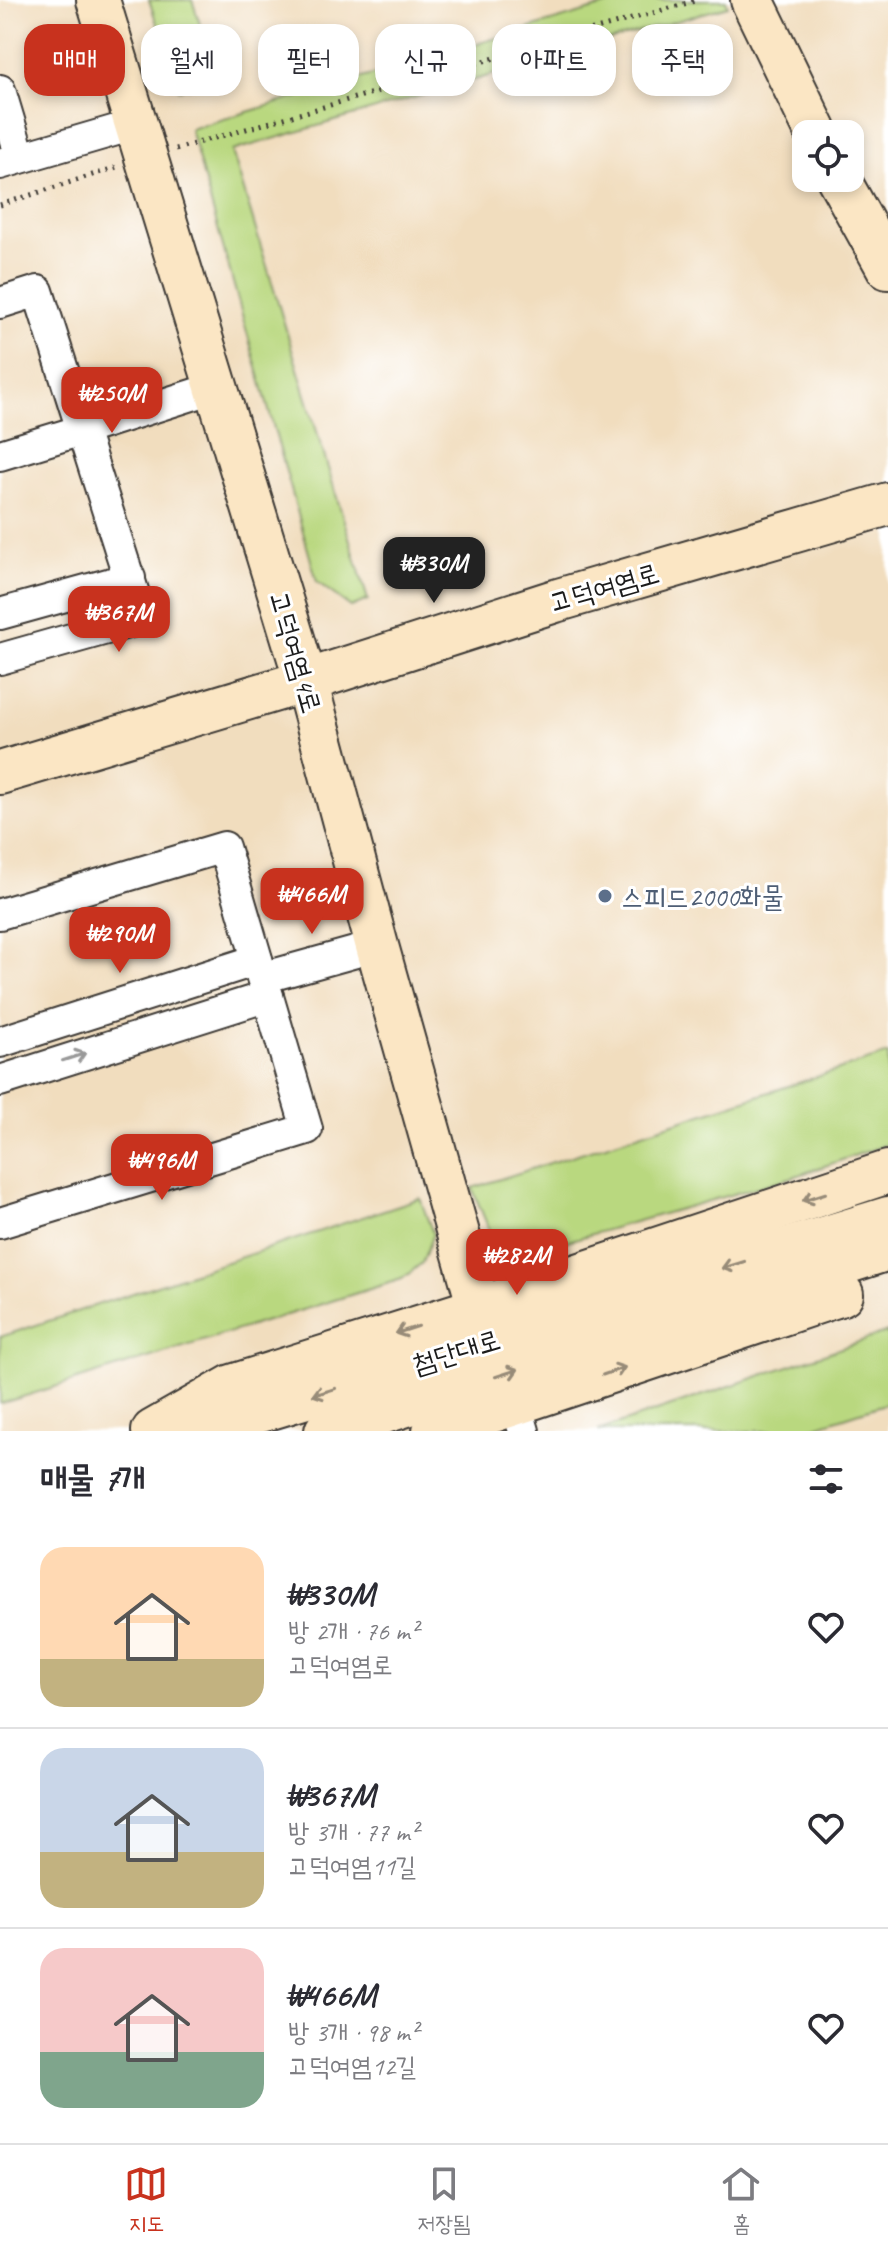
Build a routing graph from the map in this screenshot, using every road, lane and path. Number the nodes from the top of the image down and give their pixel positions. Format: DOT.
graph roads {
  1 [pos="98,0"];
  2 [pos="698,0"];
  3 [pos="752,0"];
  4 [pos="0,90"];
  5 [pos="810,120"];
  6 [pos="142,140"];
  7 [pos="10,161"];
  8 [pos="846,192"];
  9 [pos="0,205"];
  10 [pos="888,268"];
  11 [pos="0,303"];
  12 [pos="217,387"];
  13 [pos="82,430"];
  14 [pos="0,455"];
  15 [pos="888,504"];
  16 [pos="130,578"];
  17 [pos="0,614"];
  18 [pos="0,659"];
  19 [pos="306,681"];
  20 [pos="0,773"];
  21 [pos="0,914"];
  22 [pos="377,946"];
  23 [pos="262,978"];
  24 [pos="0,1042"];
  25 [pos="0,1081"];
  26 [pos="888,1172"];
  27 [pos="888,1218"];
  28 [pos="0,1223"];
  29 [pos="888,1249"];
  30 [pos="888,1279"];
  31 [pos="479,1308"];
  32 [pos="520,1418"];
  33 [pos="153,1431"];
  34 [pos="159,1431"];
  35 [pos="326,1431"];
  36 [pos="434,1431"];
  1 -- 6 [label="street, 고덕여염4로"];
  2 -- 6 [label="path"];
  3 -- 5 [label="street"];
  4 -- 7 [label="street"];
  6 -- 7 [label="street"];
  6 -- 9 [label="path"];
  6 -- 12 [label="street, 고덕여염4로"];
  8 -- 10 [label="street"];
  11 -- 13 [label="street"];
  12 -- 13 [label="street"];
  12 -- 19 [label="street, 고덕여염4로"];
  13 -- 14 [label="street"];
  13 -- 16 [label="street"];
  15 -- 19 [label="street, 고덕여염로"];
  16 -- 17 [label="street"];
  16 -- 18 [label="street"];
  19 -- 20 [label="street, 고덕여염로"];
  19 -- 22 [label="street, 고덕여염4로"];
  21 -- 23 [label="street"];
  22 -- 23 [label="street"];
  22 -- 31 [label="street, 고덕여염4로"];
  23 -- 24 [label="street"];
  25 -- 23 [label="street, one-way"];
  23 -- 28 [label="street"];
  26 -- 31 [label="street, one-way"];
  27 -- 34 [label="street, 첨단대로, one-way"];
  35 -- 29 [label="street, 첨단대로, one-way"];
  32 -- 30 [label="street, one-way"];
  31 -- 33 [label="street, one-way"];
  32 -- 36 [label="street"];
}
